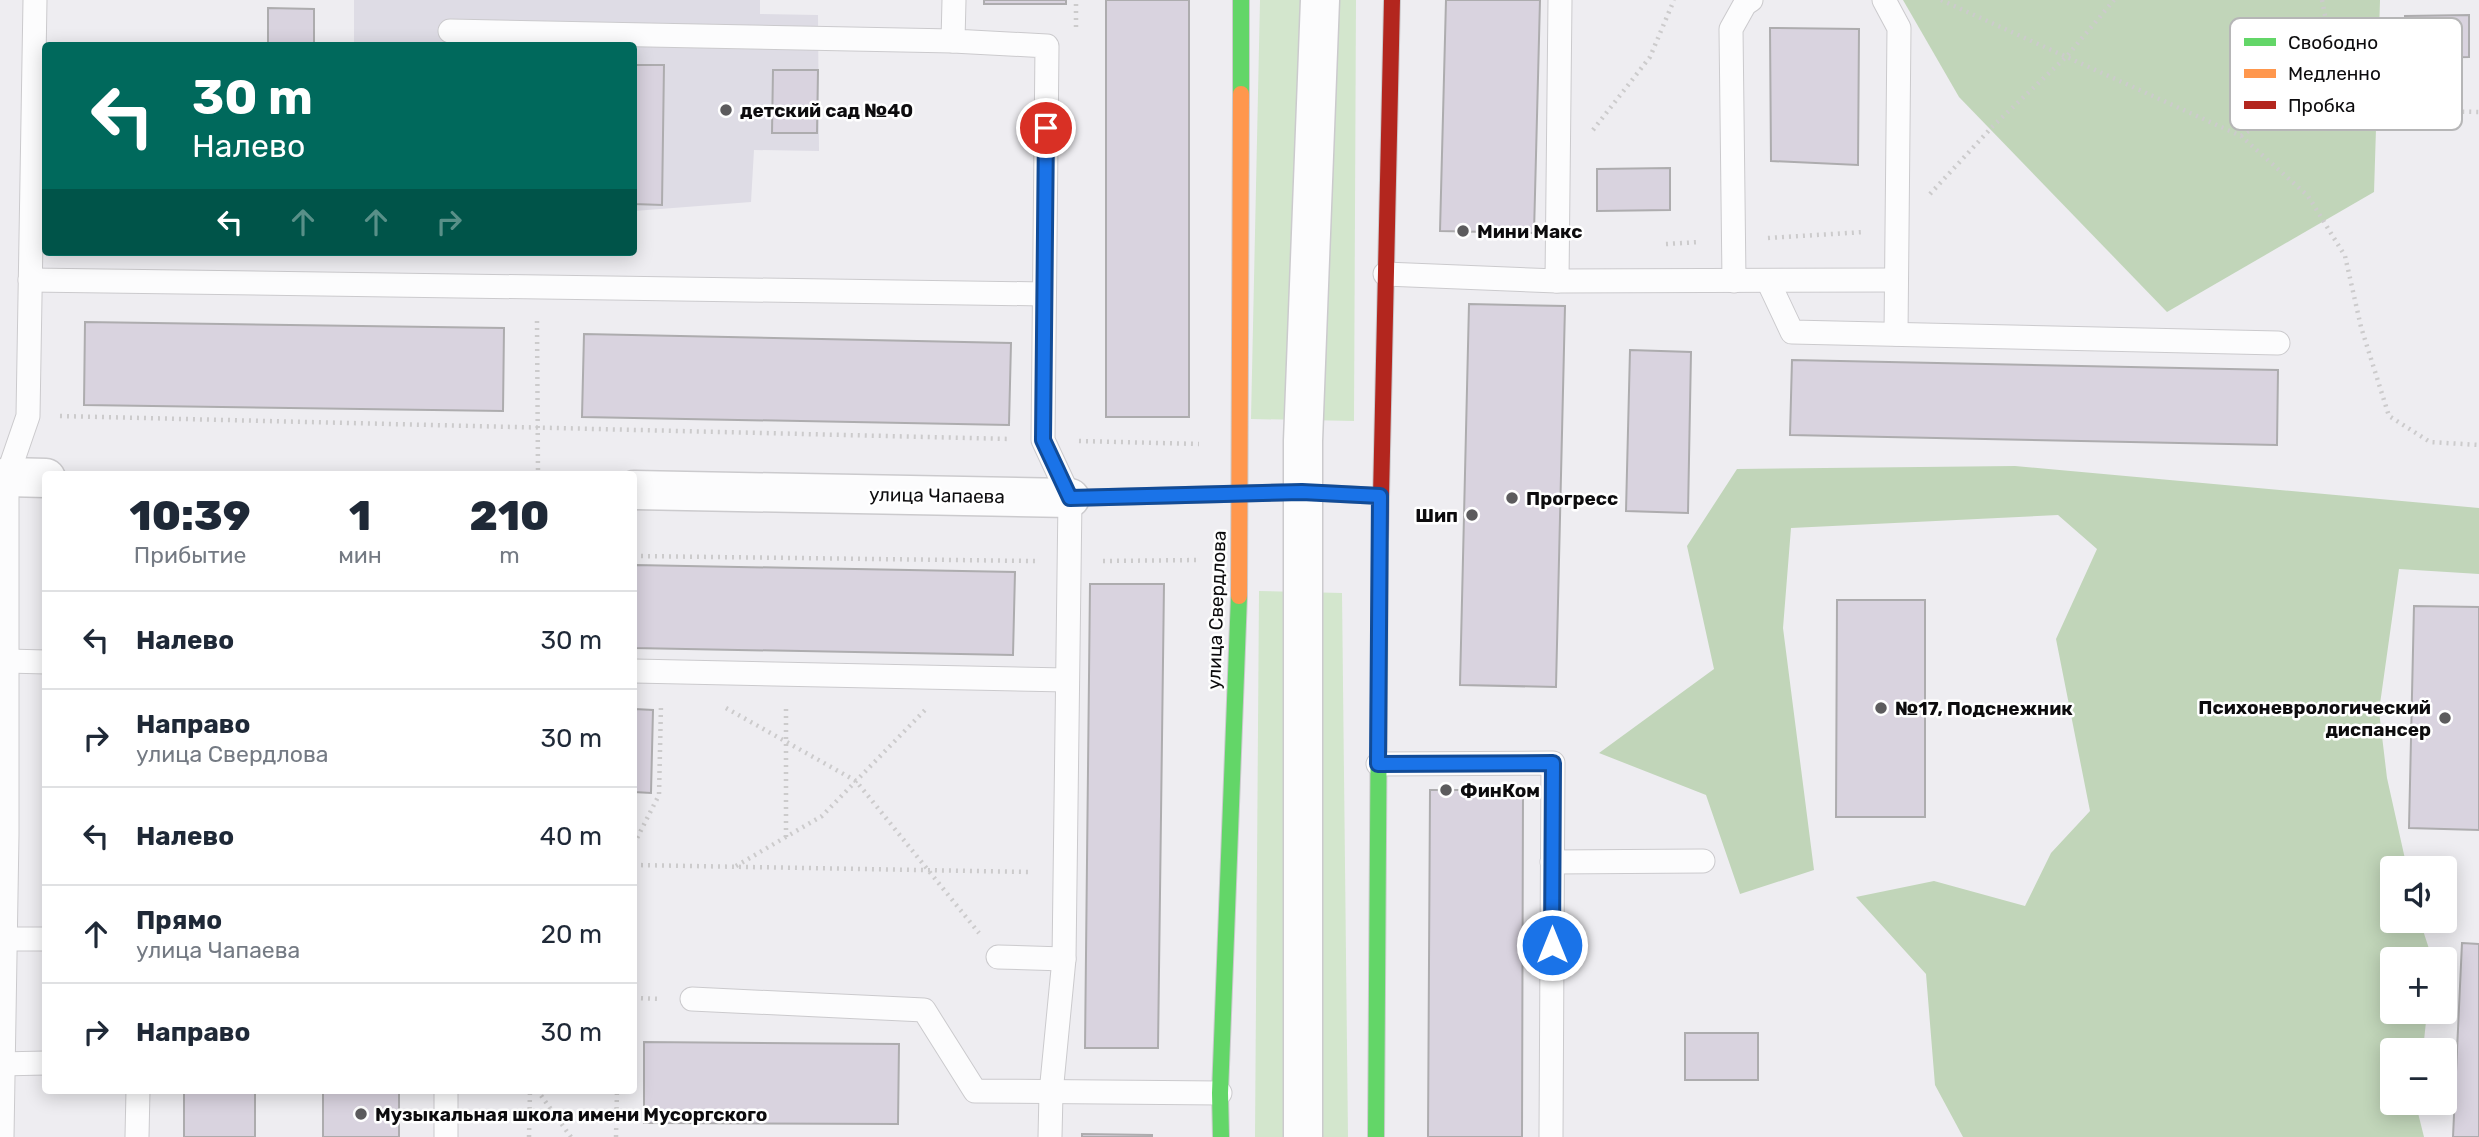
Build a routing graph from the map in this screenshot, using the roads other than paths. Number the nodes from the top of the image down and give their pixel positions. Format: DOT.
graph roads {
  1 [pos="35,0"];
  2 [pos="954,0"];
  3 [pos="1241,0"];
  4 [pos="1320,0"];
  5 [pos="1392,0"];
  6 [pos="1560,0"];
  7 [pos="1751,0"];
  8 [pos="1884,0"];
  9 [pos="450,31"];
  10 [pos="953,41"];
  11 [pos="1385,274"];
  12 [pos="30,280"];
  13 [pos="1896,280"];
  14 [pos="1557,281"];
  15 [pos="1734,281"];
  16 [pos="1768,281"];
  17 [pos="1044,293"];
  18 [pos="1896,334"];
  19 [pos="2278,343"];
  20 [pos="7,477"];
  21 [pos="42,478"];
  22 [pos="637,489"];
  23 [pos="1302,492"];
  24 [pos="1240,493"];
  25 [pos="1380,496"];
  26 [pos="1070,498"];
  27 [pos="7,661"];
  28 [pos="42,662"];
  29 [pos="637,671"];
  30 [pos="1067,680"];
  31 [pos="1378,764"];
  32 [pos="1703,861"];
  33 [pos="1552,862"];
  34 [pos="4,939"];
  35 [pos="42,939"];
  36 [pos="998,957"];
  37 [pos="1064,959"];
  38 [pos="692,999"];
  39 [pos="42,1063"];
  40 [pos="2,1064"];
  41 [pos="1051,1093"];
  42 [pos="1220,1093"];
  43 [pos="138,1094"];
  44 [pos="446,1094"];
  45 [pos="2,1137"];
  46 [pos="137,1137"];
  47 [pos="446,1137"];
  48 [pos="1050,1137"];
  49 [pos="1221,1137"];
  50 [pos="1303,1137"];
  51 [pos="1376,1137"];
  52 [pos="1551,1137"];
  1 -- 12 [label="lane"];
  2 -- 10 [label="lane"];
  3 -- 24 [label="street, улица Свердлова"];
  4 -- 23 [label="street"];
  5 -- 11 [label="street"];
  6 -- 14 [label="lane"];
  7 -- 15 [label="lane"];
  8 -- 13 [label="lane"];
  9 -- 10 [label="lane"];
  10 -- 17 [label="lane"];
  11 -- 14 [label="lane"];
  11 -- 25 [label="street"];
  12 -- 17 [label="lane"];
  12 -- 20 [label="lane"];
  13 -- 16 [label="lane"];
  13 -- 18 [label="lane"];
  14 -- 15 [label="lane"];
  15 -- 16 [label="lane"];
  16 -- 18 [label="lane"];
  17 -- 26 [label="lane"];
  18 -- 19 [label="lane"];
  20 -- 21 [label="street"];
  20 -- 27 [label="lane"];
  22 -- 26 [label="street, улица Чапаева"];
  23 -- 24 [label="street, улица Чапаева"];
  23 -- 25 [label="street, улица Чапаева"];
  23 -- 50 [label="street"];
  24 -- 26 [label="street, улица Чапаева"];
  24 -- 42 [label="street, улица Свердлова"];
  25 -- 31 [label="street"];
  26 -- 30 [label="lane"];
  27 -- 28 [label="lane"];
  27 -- 34 [label="lane"];
  29 -- 30 [label="lane"];
  30 -- 37 [label="lane"];
  31 -- 33 [label="lane"];
  31 -- 51 [label="street"];
  32 -- 33 [label="lane"];
  33 -- 52 [label="lane"];
  34 -- 35 [label="lane"];
  34 -- 40 [label="lane"];
  36 -- 37 [label="lane"];
  37 -- 41 [label="lane"];
  38 -- 41 [label="lane"];
  39 -- 40 [label="lane"];
  40 -- 45 [label="lane"];
  41 -- 42 [label="lane"];
  41 -- 48 [label="lane"];
  42 -- 49 [label="street, улица Свердлова"];
  43 -- 46 [label="lane"];
  44 -- 47 [label="lane"];
}
